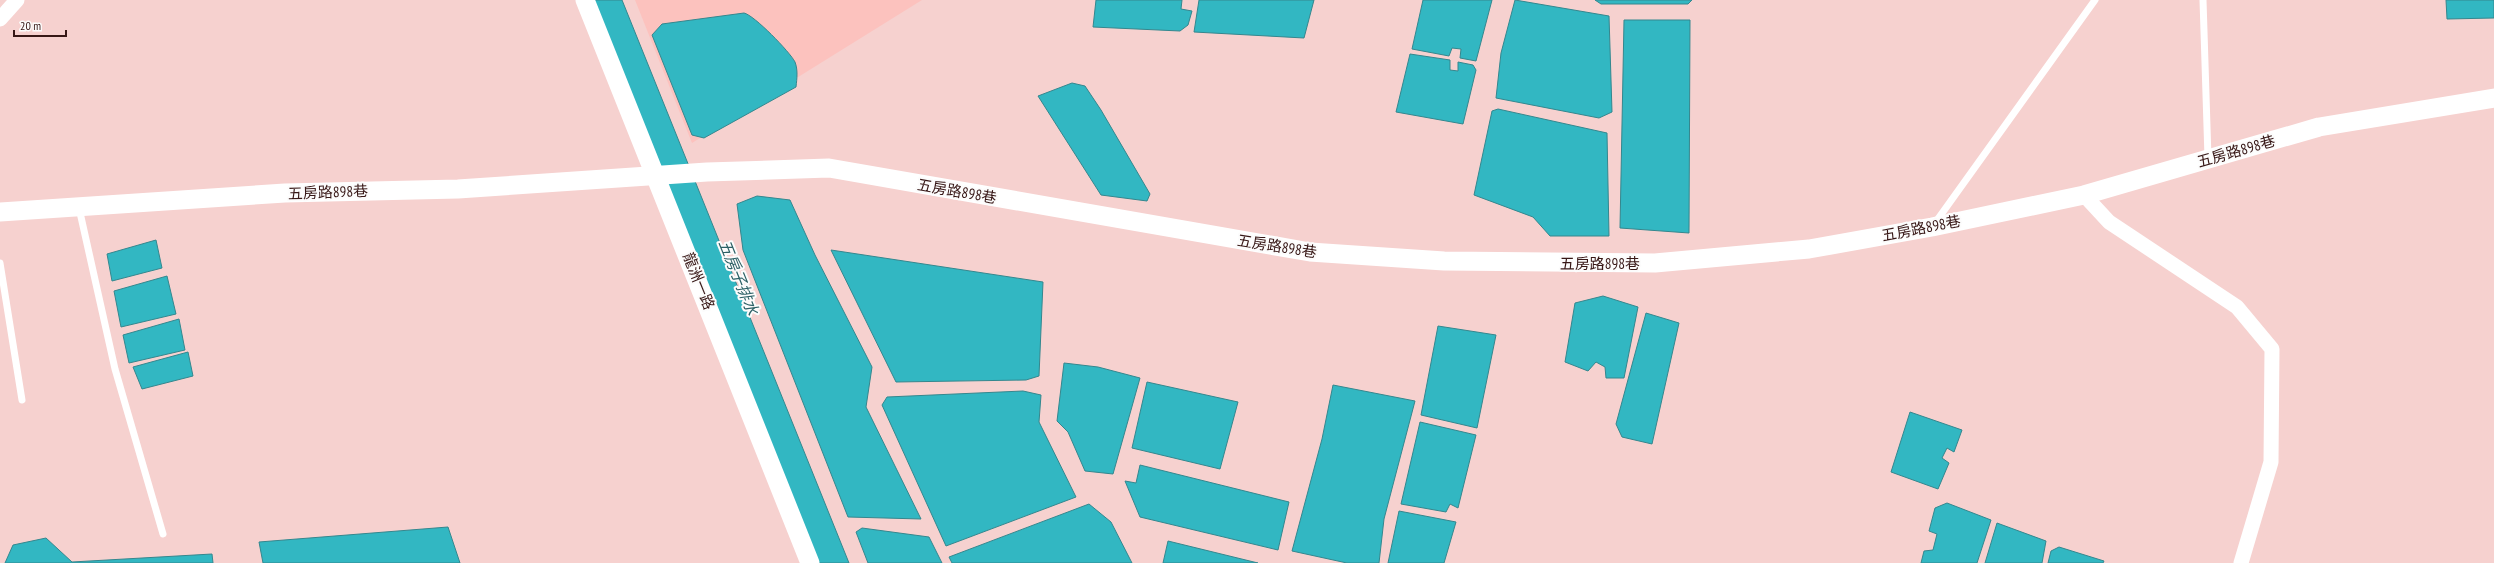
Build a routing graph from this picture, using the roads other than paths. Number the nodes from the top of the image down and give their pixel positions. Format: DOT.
graph roads {
  1 [pos="17,0"];
  2 [pos="585,0"];
  3 [pos="2095,0"];
  4 [pos="2204,0"];
  5 [pos="0,19"];
  6 [pos="2494,98"];
  7 [pos="2208,159"];
  8 [pos="657,176"];
  9 [pos="2084,195"];
  10 [pos="79,208"];
  11 [pos="0,212"];
  12 [pos="1932,227"];
  13 [pos="0,263"];
  14 [pos="22,400"];
  15 [pos="163,534"];
  16 [pos="810,563"];
  17 [pos="2241,563"];
  1 -- 5 [label="street"];
  2 -- 8 [label="street, 龍洲一路"];
  3 -- 12 [label="lane"];
  4 -- 7 [label="lane"];
  6 -- 7 [label="street, 五房路898巷"];
  7 -- 9 [label="street, 五房路898巷"];
  8 -- 10 [label="street, 五房路898巷"];
  8 -- 12 [label="street, 五房路898巷"];
  8 -- 16 [label="street, 龍洲一路"];
  9 -- 12 [label="street, 五房路898巷"];
  9 -- 17 [label="street"];
  10 -- 11 [label="street, 五房路898巷"];
  10 -- 15 [label="lane"];
  13 -- 14 [label="lane"];
}
